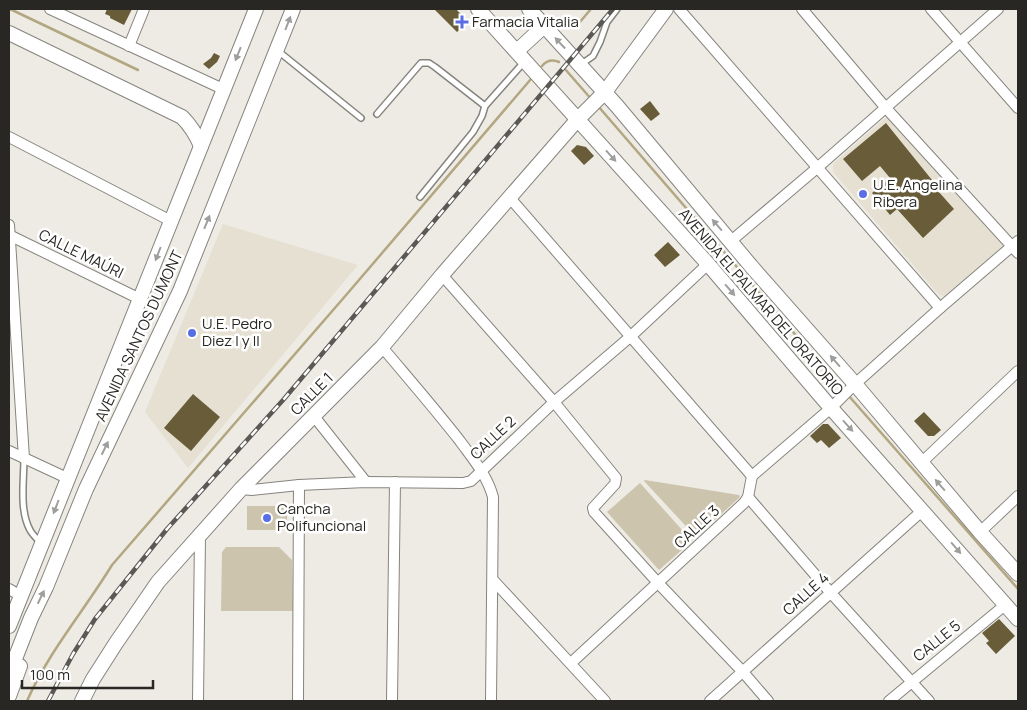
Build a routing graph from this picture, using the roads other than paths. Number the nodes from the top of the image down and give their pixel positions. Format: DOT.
graph roads {
  1 [pos="50,9"];
  2 [pos="144,9"];
  3 [pos="256,9"];
  4 [pos="294,9"];
  5 [pos="478,9"];
  6 [pos="529,9"];
  7 [pos="617,9"];
  8 [pos="666,9"];
  9 [pos="679,9"];
  10 [pos="802,9"];
  11 [pos="931,9"];
  12 [pos="998,9"];
  13 [pos="541,28"];
  14 [pos="9,33"];
  15 [pos="960,41"];
  16 [pos="129,46"];
  17 [pos="277,50"];
  18 [pos="522,52"];
  19 [pos="580,65"];
  20 [pos="223,90"];
  21 [pos="602,95"];
  22 [pos="485,106"];
  23 [pos="885,107"];
  24 [pos="1018,108"];
  25 [pos="377,114"];
  26 [pos="213,115"];
  27 [pos="182,117"];
  28 [pos="361,118"];
  29 [pos="578,119"];
  30 [pos="9,137"];
  31 [pos="201,146"];
  32 [pos="817,168"];
  33 [pos="420,197"];
  34 [pos="510,198"];
  35 [pos="171,221"];
  36 [pos="9,232"];
  37 [pos="731,241"];
  38 [pos="1016,247"];
  39 [pos="708,264"];
  40 [pos="442,274"];
  41 [pos="140,299"];
  42 [pos="940,308"];
  43 [pos="630,336"];
  44 [pos="12,344"];
  45 [pos="382,347"];
  46 [pos="1018,371"];
  47 [pos="852,386"];
  48 [pos="554,402"];
  49 [pos="835,403"];
  50 [pos="313,415"];
  51 [pos="9,450"];
  52 [pos="24,458"];
  53 [pos="921,463"];
  54 [pos="482,470"];
  55 [pos="752,476"];
  56 [pos="67,478"];
  57 [pos="366,482"];
  58 [pos="395,482"];
  59 [pos="299,485"];
  60 [pos="241,489"];
  61 [pos="1018,496"];
  62 [pos="748,497"];
  63 [pos="923,510"];
  64 [pos="980,532"];
  65 [pos="200,536"];
  66 [pos="42,545"];
  67 [pos="1018,574"];
  68 [pos="493,580"];
  69 [pos="659,584"];
  70 [pos="15,592"];
  71 [pos="830,592"];
  72 [pos="1005,605"];
  73 [pos="30,618"];
  74 [pos="12,619"];
  75 [pos="1018,619"];
  76 [pos="9,638"];
  77 [pos="571,663"];
  78 [pos="743,672"];
  79 [pos="9,674"];
  80 [pos="912,681"];
  81 [pos="9,696"];
  82 [pos="82,701"];
  83 [pos="198,701"];
  84 [pos="298,701"];
  85 [pos="392,701"];
  86 [pos="491,701"];
  87 [pos="606,701"];
  88 [pos="710,701"];
  89 [pos="768,701"];
  90 [pos="889,701"];
  91 [pos="929,701"];
  1 -- 16 [label="street"];
  2 -- 16 [label="street"];
  3 -- 20 [label="main road, AVENIDA SANTOS DUMONT, one-way"];
  17 -- 4 [label="main road, AVENIDA SANTOS DUMONT, one-way"];
  5 -- 18 [label="main road, AVENIDA EL PALMAR DEL ORATORIO"];
  6 -- 13 [label="main road, AVENIDA EL PALMAR DEL ORATORIO"];
  7 -- 19 [label="lane"];
  8 -- 21 [label="main road, CALLE 1"];
  9 -- 32 [label="street"];
  10 -- 23 [label="street"];
  11 -- 15 [label="street"];
  12 -- 15 [label="street"];
  13 -- 18 [label="main road"];
  19 -- 13 [label="main road, AVENIDA EL PALMAR DEL ORATORIO, one-way"];
  14 -- 27 [label="main road"];
  15 -- 23 [label="street"];
  15 -- 24 [label="street"];
  16 -- 20 [label="street"];
  17 -- 28 [label="lane"];
  73 -- 17 [label="main road, AVENIDA SANTOS DUMONT, one-way"];
  18 -- 22 [label="lane"];
  18 -- 29 [label="main road, AVENIDA EL PALMAR DEL ORATORIO"];
  19 -- 21 [label="main road, AVENIDA EL PALMAR DEL ORATORIO"];
  20 -- 26 [label="main road, AVENIDA SANTOS DUMONT"];
  21 -- 29 [label="main road, CALLE 1"];
  37 -- 21 [label="main road, AVENIDA EL PALMAR DEL ORATORIO, one-way"];
  22 -- 25 [label="lane"];
  22 -- 33 [label="lane"];
  23 -- 32 [label="street"];
  23 -- 38 [label="street"];
  26 -- 27 [label="main road"];
  26 -- 31 [label="main road, AVENIDA SANTOS DUMONT"];
  27 -- 31 [label="main road"];
  29 -- 34 [label="main road, CALLE 1"];
  29 -- 39 [label="main road, AVENIDA EL PALMAR DEL ORATORIO, one-way"];
  30 -- 35 [label="street"];
  31 -- 35 [label="main road, AVENIDA SANTOS DUMONT"];
  32 -- 37 [label="street"];
  32 -- 42 [label="street"];
  34 -- 40 [label="main road, CALLE 1"];
  34 -- 43 [label="street"];
  35 -- 41 [label="main road, AVENIDA SANTOS DUMONT, one-way"];
  36 -- 41 [label="street, CALLE MAÚRI"];
  36 -- 44 [label="street"];
  47 -- 37 [label="main road, AVENIDA EL PALMAR DEL ORATORIO, one-way"];
  38 -- 42 [label="street"];
  39 -- 43 [label="street, CALLE 2"];
  39 -- 49 [label="main road, AVENIDA EL PALMAR DEL ORATORIO, one-way"];
  40 -- 45 [label="main road, CALLE 1"];
  40 -- 48 [label="street"];
  41 -- 56 [label="main road, AVENIDA SANTOS DUMONT"];
  42 -- 47 [label="street"];
  43 -- 48 [label="street, CALLE 2"];
  43 -- 55 [label="street"];
  44 -- 52 [label="street"];
  45 -- 50 [label="main road, CALLE 1"];
  45 -- 54 [label="street"];
  46 -- 53 [label="street"];
  47 -- 49 [label="street"];
  47 -- 53 [label="main road, AVENIDA EL PALMAR DEL ORATORIO"];
  48 -- 54 [label="street, CALLE 2"];
  48 -- 69 [label="street"];
  49 -- 55 [label="street"];
  49 -- 63 [label="main road, AVENIDA EL PALMAR DEL ORATORIO, one-way"];
  50 -- 57 [label="street"];
  50 -- 60 [label="main road, CALLE 1"];
  51 -- 52 [label="street"];
  52 -- 56 [label="street"];
  52 -- 66 [label="lane"];
  64 -- 53 [label="main road, AVENIDA EL PALMAR DEL ORATORIO, one-way"];
  54 -- 58 [label="street, CALLE 2"];
  54 -- 68 [label="street"];
  55 -- 62 [label="street"];
  56 -- 66 [label="main road, AVENIDA SANTOS DUMONT, one-way"];
  57 -- 58 [label="street, CALLE 2"];
  57 -- 59 [label="street, CALLE 2"];
  58 -- 85 [label="street"];
  59 -- 60 [label="street, CALLE 2"];
  59 -- 84 [label="street"];
  60 -- 65 [label="main road, CALLE 1"];
  61 -- 64 [label="street"];
  62 -- 69 [label="street, CALLE 3"];
  62 -- 71 [label="street"];
  63 -- 71 [label="street, CALLE 4"];
  63 -- 72 [label="main road, AVENIDA EL PALMAR DEL ORATORIO, one-way"];
  64 -- 67 [label="main road, AVENIDA EL PALMAR DEL ORATORIO"];
  65 -- 82 [label="main road, CALLE 1"];
  65 -- 83 [label="street"];
  66 -- 70 [label="main road, AVENIDA SANTOS DUMONT"];
  68 -- 77 [label="street"];
  68 -- 86 [label="street"];
  69 -- 77 [label="street, CALLE 3"];
  69 -- 78 [label="street"];
  70 -- 74 [label="main road, AVENIDA SANTOS DUMONT"];
  71 -- 78 [label="street, CALLE 4"];
  71 -- 80 [label="street"];
  72 -- 75 [label="main road, AVENIDA EL PALMAR DEL ORATORIO"];
  72 -- 80 [label="street, CALLE 5"];
  73 -- 79 [label="main road, AVENIDA SANTOS DUMONT"];
  73 -- 81 [label="main road"];
  74 -- 76 [label="main road, AVENIDA SANTOS DUMONT"];
  77 -- 87 [label="street"];
  78 -- 88 [label="street, CALLE 4"];
  78 -- 89 [label="street"];
  80 -- 90 [label="street, CALLE 5"];
  80 -- 91 [label="street"];
}
